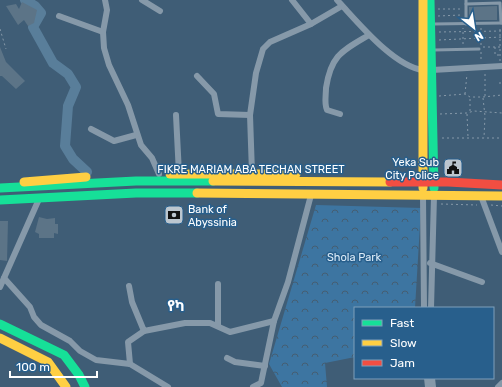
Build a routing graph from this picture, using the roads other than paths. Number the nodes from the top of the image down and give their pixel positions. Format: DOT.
graph roads {
  1 [pos="105,0"];
  2 [pos="142,0"];
  3 [pos="292,0"];
  4 [pos="337,0"];
  5 [pos="423,0"];
  6 [pos="430,0"];
  7 [pos="466,2"];
  8 [pos="500,2"];
  9 [pos="342,6"];
  10 [pos="160,11"];
  11 [pos="59,16"];
  12 [pos="501,23"];
  13 [pos="311,24"];
  14 [pos="431,24"];
  15 [pos="464,24"];
  16 [pos="103,32"];
  17 [pos="369,35"];
  18 [pos="480,48"];
  19 [pos="432,50"];
  20 [pos="502,66"];
  21 [pos="428,70"];
  22 [pos="197,76"];
  23 [pos="340,114"];
  24 [pos="176,115"];
  25 [pos="250,115"];
  26 [pos="91,129"];
  27 [pos="136,135"];
  28 [pos="252,173"];
  29 [pos="159,174"];
  30 [pos="179,174"];
  31 [pos="502,178"];
  32 [pos="136,181"];
  33 [pos="392,182"];
  34 [pos="424,182"];
  35 [pos="435,182"];
  36 [pos="448,182"];
  37 [pos="502,185"];
  38 [pos="0,188"];
  39 [pos="12,188"];
  40 [pos="136,193"];
  41 [pos="311,195"];
  42 [pos="423,196"];
  43 [pos="481,196"];
  44 [pos="502,196"];
  45 [pos="39,199"];
  46 [pos="434,199"];
  47 [pos="0,200"];
  48 [pos="502,252"];
  49 [pos="424,260"];
  50 [pos="432,263"];
  51 [pos="1,282"];
  52 [pos="482,282"];
  53 [pos="218,284"];
  54 [pos="129,286"];
  55 [pos="424,307"];
  56 [pos="431,307"];
  57 [pos="274,321"];
  58 [pos="0,324"];
  59 [pos="218,326"];
  60 [pos="144,331"];
  61 [pos="0,338"];
  62 [pos="227,358"];
  63 [pos="130,364"];
  64 [pos="265,366"];
  65 [pos="502,383"];
  66 [pos="261,385"];
  67 [pos="66,387"];
  68 [pos="86,387"];
  69 [pos="168,387"];
  70 [pos="253,387"];
  71 [pos="498,387"];
  1 -- 16 [label="street"];
  2 -- 10 [label="street"];
  3 -- 13 [label="street"];
  4 -- 9 [label="street"];
  5 -- 21 [label="main road"];
  6 -- 14 [label="main road"];
  7 -- 8 [label="lane"];
  7 -- 15 [label="lane"];
  8 -- 12 [label="lane"];
  9 -- 13 [label="street"];
  9 -- 17 [label="street"];
  11 -- 16 [label="street"];
  12 -- 15 [label="lane"];
  13 -- 25 [label="street"];
  14 -- 15 [label="lane"];
  14 -- 19 [label="main road"];
  16 -- 27 [label="street"];
  17 -- 21 [label="street"];
  17 -- 23 [label="street"];
  18 -- 19 [label="lane"];
  19 -- 21 [label="main road"];
  20 -- 21 [label="street"];
  21 -- 34 [label="main road"];
  21 -- 35 [label="main road"];
  22 -- 25 [label="street"];
  24 -- 30 [label="street"];
  25 -- 28 [label="street"];
  26 -- 27 [label="street"];
  27 -- 29 [label="street"];
  28 -- 30 [label="main road"];
  28 -- 33 [label="main road"];
  29 -- 30 [label="main road"];
  29 -- 39 [label="main road"];
  31 -- 36 [label="main road"];
  32 -- 33 [label="main road, FIKRE MARIAM ABA TECHAN STREET"];
  32 -- 39 [label="main road, FIKRE MARIAM ABA TECHAN STREET"];
  32 -- 40 [label="main road"];
  33 -- 34 [label="main road, FIKRE MARIAM ABA TECHAN STREET"];
  34 -- 35 [label="main road, FIKRE MARIAM ABA TECHAN STREET"];
  34 -- 42 [label="main road"];
  35 -- 36 [label="main road, FIKRE MARIAM ABA TECHAN STREET"];
  35 -- 46 [label="main road"];
  36 -- 37 [label="main road, FIKRE MARIAM ABA TECHAN STREET"];
  38 -- 39 [label="main road, FIKRE MARIAM ABA TECHAN STREET"];
  40 -- 41 [label="main road"];
  40 -- 45 [label="main road"];
  41 -- 42 [label="main road"];
  41 -- 57 [label="street"];
  42 -- 46 [label="main road"];
  42 -- 49 [label="street"];
  43 -- 44 [label="main road"];
  43 -- 46 [label="main road"];
  43 -- 48 [label="street"];
  45 -- 47 [label="main road"];
  45 -- 51 [label="street"];
  46 -- 50 [label="street"];
  49 -- 50 [label="street"];
  49 -- 55 [label="street"];
  50 -- 52 [label="street"];
  50 -- 56 [label="street"];
  51 -- 63 [label="street"];
  53 -- 59 [label="street"];
  54 -- 60 [label="street"];
  57 -- 59 [label="street"];
  57 -- 64 [label="street"];
  58 -- 68 [label="main road"];
  59 -- 60 [label="street"];
  60 -- 63 [label="street"];
  61 -- 67 [label="main road"];
  62 -- 64 [label="street"];
  63 -- 69 [label="street"];
  64 -- 66 [label="street"];
  65 -- 71 [label="street"];
  66 -- 70 [label="street"];
}
